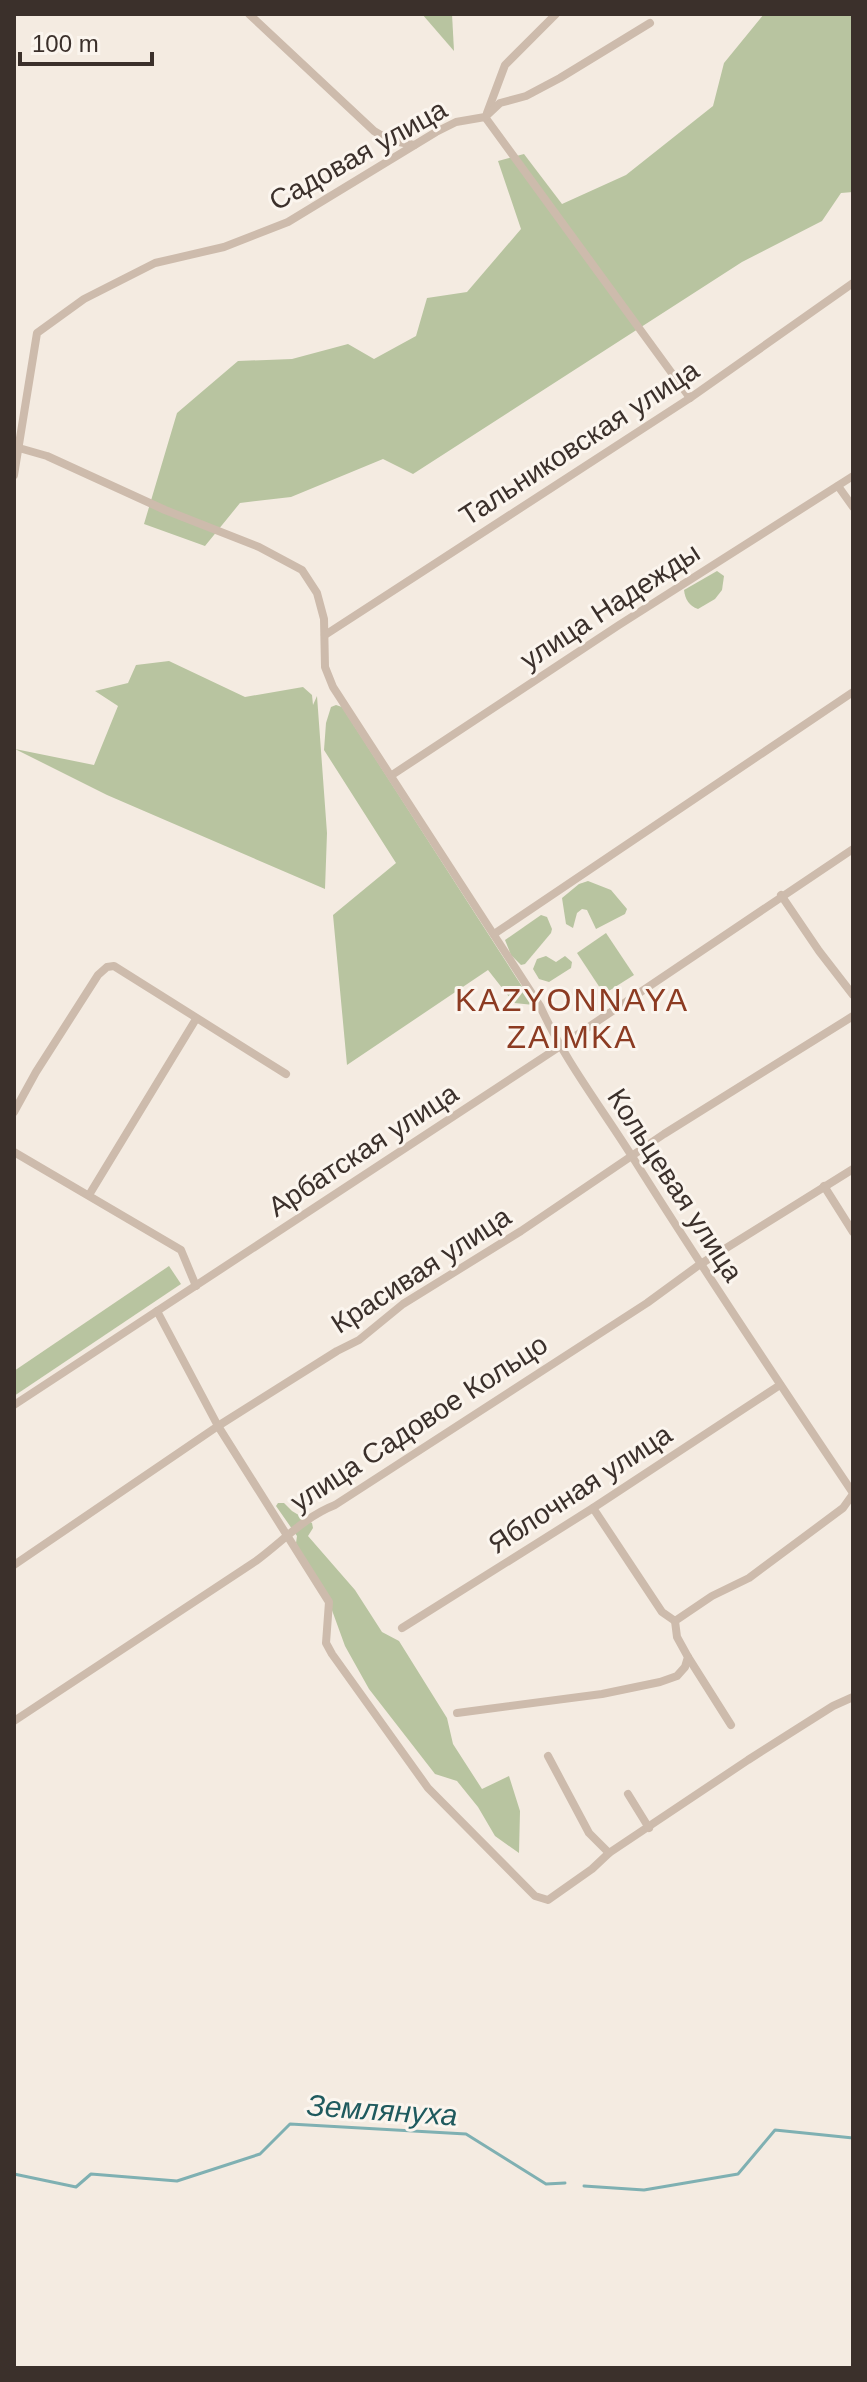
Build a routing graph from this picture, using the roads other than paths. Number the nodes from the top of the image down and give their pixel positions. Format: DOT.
graph roads {
  1 [pos="249,14"];
  2 [pos="556,14"];
  3 [pos="650,23"];
  4 [pos="485,117"];
  5 [pos="415,145"];
  6 [pos="853,283"];
  7 [pos="690,398"];
  8 [pos="19,448"];
  9 [pos="14,475"];
  10 [pos="853,476"];
  11 [pos="838,486"];
  12 [pos="853,507"];
  13 [pos="325,635"];
  14 [pos="853,692"];
  15 [pos="392,775"];
  16 [pos="853,849"];
  17 [pos="781,895"];
  18 [pos="494,934"];
  19 [pos="853,995"];
  20 [pos="853,1016"];
  21 [pos="196,1019"];
  22 [pos="559,1047"];
  23 [pos="286,1074"];
  24 [pos="14,1112"];
  25 [pos="14,1152"];
  26 [pos="633,1158"];
  27 [pos="853,1169"];
  28 [pos="824,1186"];
  29 [pos="89,1195"];
  30 [pos="853,1232"];
  31 [pos="699,1265"];
  32 [pos="196,1286"];
  33 [pos="157,1311"];
  34 [pos="780,1385"];
  35 [pos="14,1405"];
  36 [pos="218,1426"];
  37 [pos="853,1494"];
  38 [pos="593,1508"];
  39 [pos="287,1534"];
  40 [pos="14,1565"];
  41 [pos="675,1621"];
  42 [pos="402,1628"];
  43 [pos="688,1657"];
  44 [pos="853,1697"];
  45 [pos="457,1713"];
  46 [pos="14,1721"];
  47 [pos="731,1725"];
  48 [pos="548,1756"];
  49 [pos="628,1794"];
  50 [pos="649,1828"];
  51 [pos="609,1853"];
  1 -- 5 [label="street"];
  2 -- 4 [label="street"];
  3 -- 4 [label="street, Садовая улица"];
  4 -- 5 [label="street, Садовая улица"];
  4 -- 7 [label="street"];
  5 -- 8 [label="street, Садовая улица"];
  6 -- 7 [label="street, Тальниковская улица"];
  7 -- 13 [label="street, Тальниковская улица"];
  8 -- 9 [label="street, Садовая улица"];
  8 -- 13 [label="street, Кольцевая улица"];
  10 -- 11 [label="street, улица Надежды"];
  11 -- 12 [label="street"];
  11 -- 15 [label="street, улица Надежды"];
  13 -- 15 [label="street, Кольцевая улица"];
  14 -- 18 [label="street"];
  15 -- 18 [label="street, Кольцевая улица"];
  16 -- 17 [label="street, Арбатская улица"];
  17 -- 19 [label="street"];
  17 -- 22 [label="street, Арбатская улица"];
  18 -- 22 [label="street, Кольцевая улица"];
  20 -- 26 [label="street, Красивая улица"];
  21 -- 23 [label="street"];
  21 -- 24 [label="street"];
  21 -- 29 [label="street"];
  22 -- 26 [label="street, Кольцевая улица"];
  22 -- 32 [label="street, Арбатская улица"];
  25 -- 29 [label="street"];
  26 -- 31 [label="street, Кольцевая улица"];
  26 -- 36 [label="street, Красивая улица"];
  27 -- 28 [label="street, улица Садовое Кольцо"];
  28 -- 30 [label="street"];
  28 -- 31 [label="street, улица Садовое Кольцо"];
  29 -- 32 [label="street"];
  31 -- 34 [label="street, Кольцевая улица"];
  31 -- 39 [label="street, улица Садовое Кольцо"];
  32 -- 33 [label="street, Арбатская улица"];
  33 -- 35 [label="street, Арбатская улица"];
  33 -- 36 [label="street"];
  34 -- 37 [label="street, Кольцевая улица"];
  34 -- 38 [label="street, Яблочная улица"];
  36 -- 39 [label="street"];
  36 -- 40 [label="street, Красивая улица"];
  37 -- 41 [label="street"];
  38 -- 41 [label="street"];
  38 -- 42 [label="street, Яблочная улица"];
  39 -- 46 [label="street, улица Садовое Кольцо"];
  39 -- 51 [label="street"];
  41 -- 43 [label="street"];
  43 -- 45 [label="street"];
  43 -- 47 [label="street"];
  44 -- 50 [label="street"];
  48 -- 51 [label="street"];
  49 -- 50 [label="street"];
  50 -- 51 [label="street"];
}
